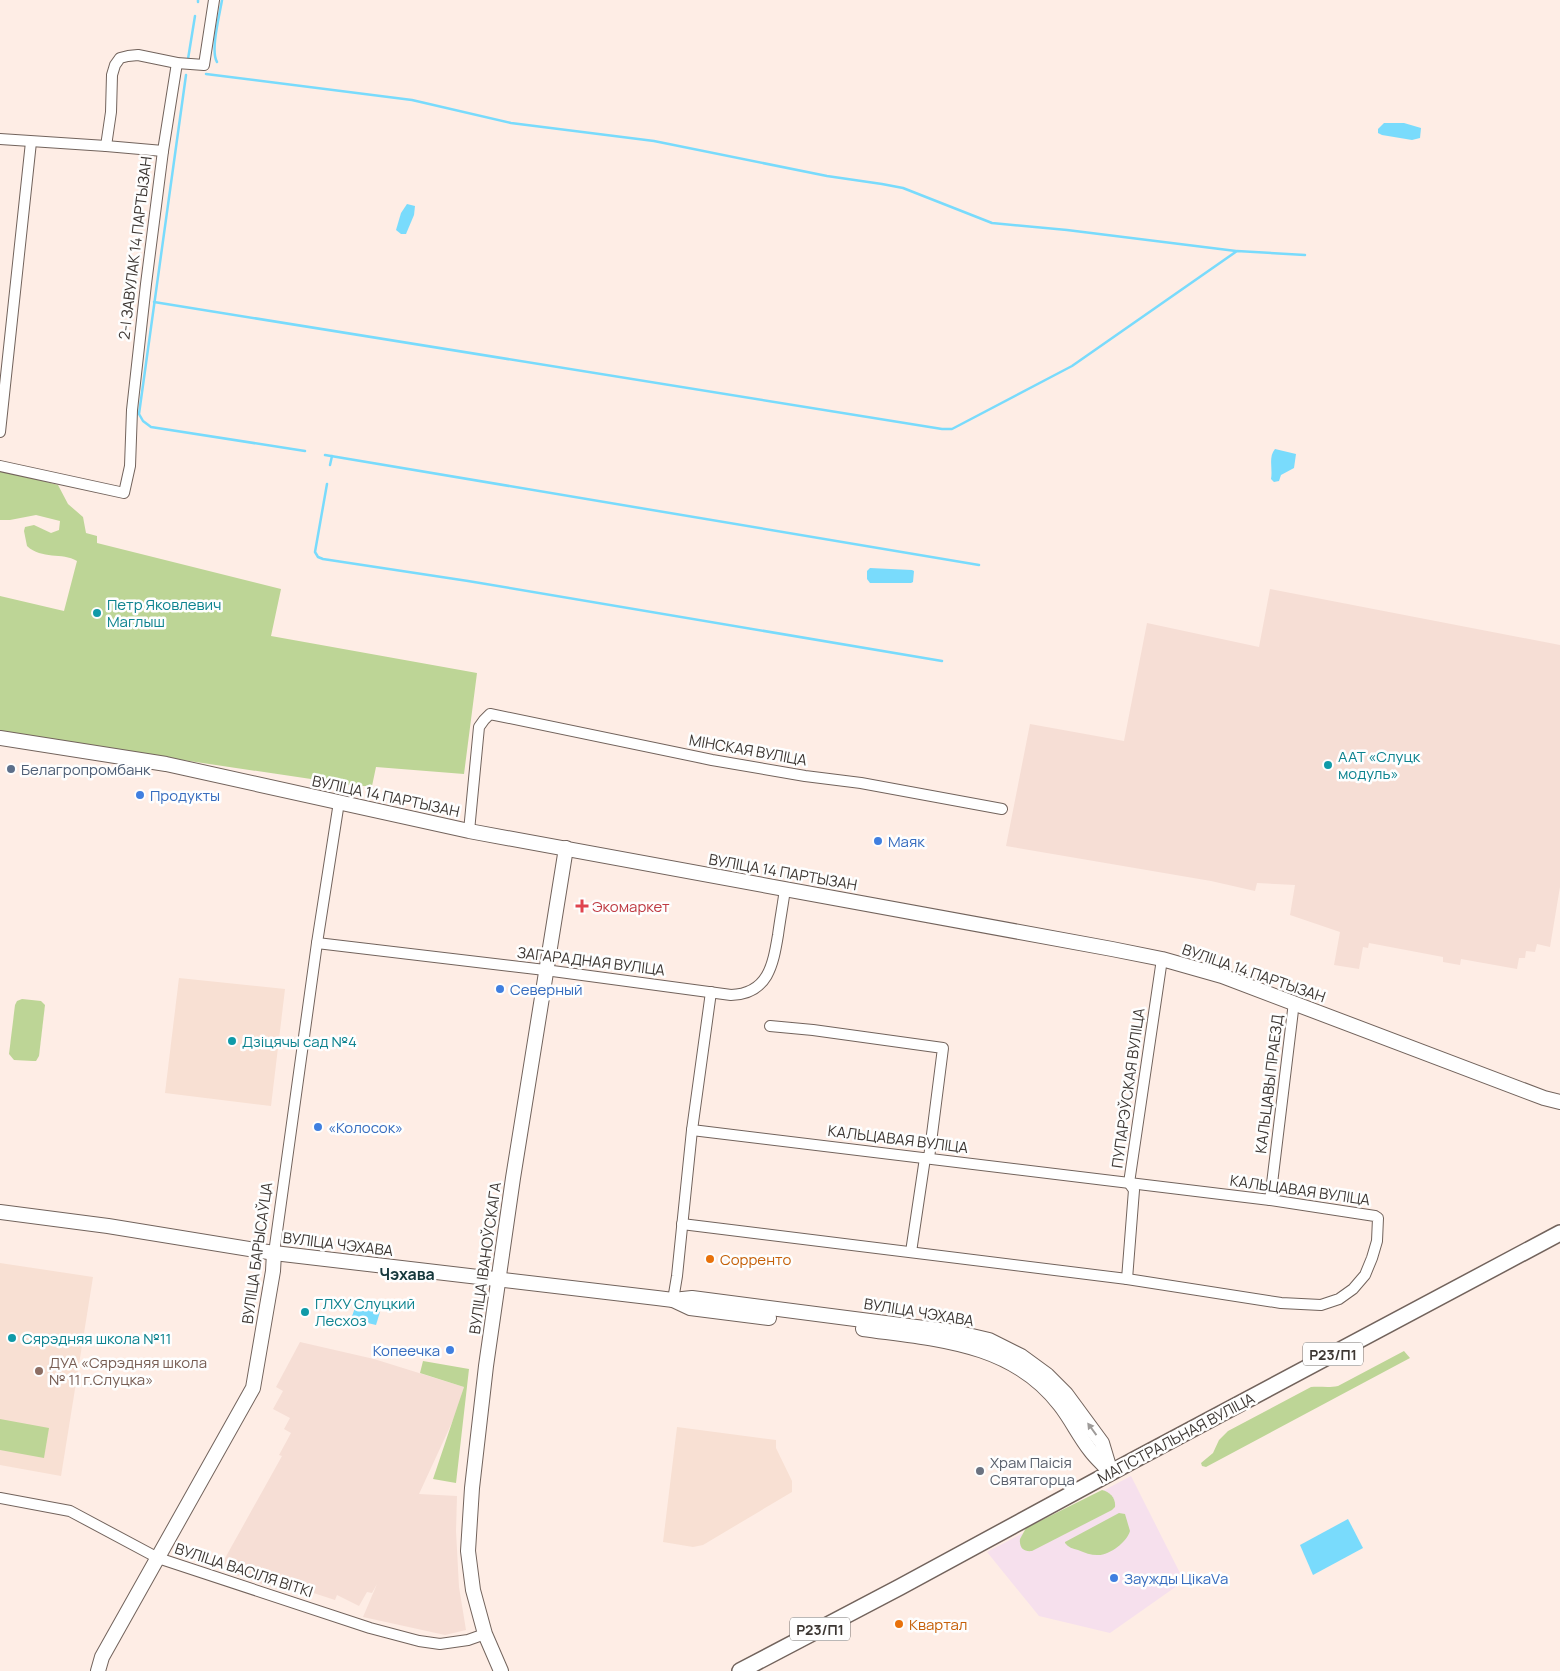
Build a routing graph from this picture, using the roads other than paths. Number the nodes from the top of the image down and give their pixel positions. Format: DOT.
graph roads {
  1 [pos="214,0"];
  2 [pos="177,63"];
  3 [pos="0,139"];
  4 [pos="31,142"];
  5 [pos="106,146"];
  6 [pos="163,151"];
  7 [pos="0,432"];
  8 [pos="0,466"];
  9 [pos="0,738"];
  10 [pos="339,802"];
  11 [pos="1002,808"];
  12 [pos="469,830"];
  13 [pos="566,848"];
  14 [pos="785,889"];
  15 [pos="317,944"];
  16 [pos="1162,959"];
  17 [pos="545,970"];
  18 [pos="711,992"];
  19 [pos="1294,1002"];
  20 [pos="770,1026"];
  21 [pos="1544,1098"];
  22 [pos="1560,1102"];
  23 [pos="1560,1112"];
  24 [pos="692,1130"];
  25 [pos="927,1158"];
  26 [pos="1129,1183"];
  27 [pos="1270,1200"];
  28 [pos="0,1212"];
  29 [pos="682,1224"];
  30 [pos="1560,1233"];
  31 [pos="912,1252"];
  32 [pos="274,1254"];
  33 [pos="1127,1279"];
  34 [pos="499,1280"];
  35 [pos="673,1300"];
  36 [pos="1111,1473"];
  37 [pos="0,1498"];
  38 [pos="158,1558"];
  39 [pos="485,1634"];
  40 [pos="98,1671"];
  41 [pos="501,1671"];
  42 [pos="740,1671"];
  1 -- 2 [label="street"];
  2 -- 5 [label="street"];
  2 -- 6 [label="street"];
  3 -- 4 [label="street, 2-І ЗАВУЛАК 14 ПАРТЫЗАН"];
  4 -- 5 [label="street, 2-І ЗАВУЛАК 14 ПАРТЫЗАН"];
  4 -- 7 [label="street"];
  5 -- 6 [label="street, 2-І ЗАВУЛАК 14 ПАРТЫЗАН"];
  6 -- 8 [label="street, 2-І ЗАВУЛАК 14 ПАРТЫЗАН"];
  9 -- 10 [label="main road, ВУЛІЦА 14 ПАРТЫЗАН"];
  10 -- 12 [label="main road, ВУЛІЦА 14 ПАРТЫЗАН"];
  10 -- 15 [label="street, ВУЛІЦА БАРЫСАЎЦА"];
  11 -- 12 [label="street, МІНСКАЯ ВУЛІЦА"];
  12 -- 13 [label="main road, ВУЛІЦА 14 ПАРТЫЗАН"];
  13 -- 14 [label="main road, ВУЛІЦА 14 ПАРТЫЗАН"];
  13 -- 17 [label="main road, ВУЛІЦА ІВАНОЎСКАГА"];
  14 -- 16 [label="main road, ВУЛІЦА 14 ПАРТЫЗАН"];
  14 -- 18 [label="street, ЗАГАРАДНАЯ ВУЛІЦА"];
  15 -- 17 [label="street, ЗАГАРАДНАЯ ВУЛІЦА"];
  15 -- 32 [label="street, ВУЛІЦА БАРЫСАЎЦА"];
  16 -- 19 [label="main road, ВУЛІЦА 14 ПАРТЫЗАН"];
  16 -- 26 [label="street, ПУПАРЭЎСКАЯ ВУЛІЦА"];
  17 -- 18 [label="street, ЗАГАРАДНАЯ ВУЛІЦА"];
  17 -- 34 [label="main road, ВУЛІЦА ІВАНОЎСКАГА"];
  18 -- 24 [label="street"];
  19 -- 21 [label="main road, ВУЛІЦА 14 ПАРТЫЗАН"];
  19 -- 27 [label="street, КАЛЬЦАВЫ ПРАЕЗД"];
  20 -- 25 [label="street"];
  21 -- 22 [label="main road, ВУЛІЦА 14 ПАРТЫЗАН"];
  21 -- 23 [label="main road, ВУЛІЦА 14 ПАРТЫЗАН"];
  24 -- 25 [label="street, КАЛЬЦАВАЯ ВУЛІЦА"];
  24 -- 29 [label="street"];
  25 -- 26 [label="street, КАЛЬЦАВАЯ ВУЛІЦА"];
  25 -- 31 [label="street"];
  26 -- 27 [label="street, КАЛЬЦАВАЯ ВУЛІЦА"];
  26 -- 33 [label="street, ПУПАРЭЎСКАЯ ВУЛІЦА"];
  27 -- 33 [label="street, КАЛЬЦАВАЯ ВУЛІЦА"];
  28 -- 32 [label="main road, ВУЛІЦА ЧЭХАВА"];
  29 -- 31 [label="street, КАЛЬЦАВАЯ ВУЛІЦА"];
  29 -- 35 [label="street"];
  30 -- 36 [label="main road, МАГІСТРАЛЬНАЯ ВУЛІЦА / Р23/П1"];
  31 -- 33 [label="street, КАЛЬЦАВАЯ ВУЛІЦА"];
  32 -- 34 [label="main road, ВУЛІЦА ЧЭХАВА"];
  32 -- 38 [label="main road, ВУЛІЦА БАРЫСАЎЦА"];
  34 -- 35 [label="main road, ВУЛІЦА ЧЭХАВА"];
  34 -- 39 [label="main road, ВУЛІЦА ІВАНОЎСКАГА"];
  35 -- 36 [label="main road, ВУЛІЦА ЧЭХАВА"];
  36 -- 42 [label="main road, МАГІСТРАЛЬНАЯ ВУЛІЦА / Р23/П1"];
  37 -- 38 [label="street, ВУЛІЦА ВАСІЛЯ ВІТКІ"];
  38 -- 39 [label="street, ВУЛІЦА ВАСІЛЯ ВІТКІ"];
  38 -- 40 [label="main road, ВУЛІЦА БАРЫСАЎЦА"];
  39 -- 41 [label="main road, ВУЛІЦА ІВАНОЎСКАГА"];
}
